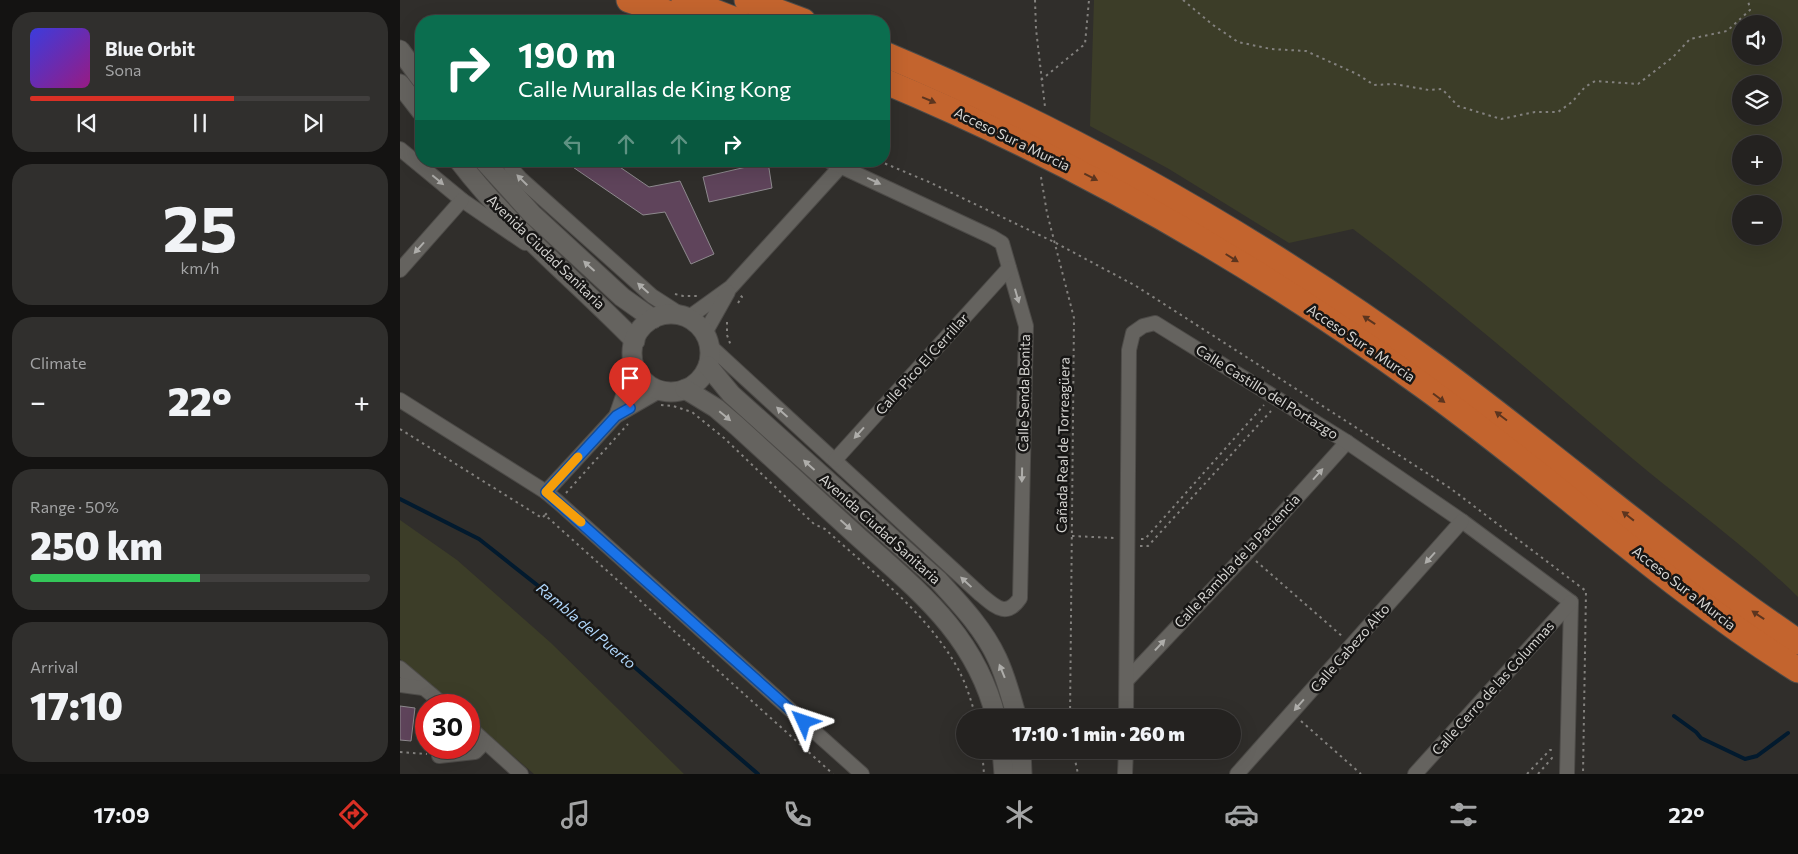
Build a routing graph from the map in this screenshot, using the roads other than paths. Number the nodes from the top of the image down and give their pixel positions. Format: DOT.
graph roads {
  1 [pos="629,0"];
  2 [pos="684,0"];
  3 [pos="747,0"];
  4 [pos="763,4"];
  5 [pos="674,15"];
  6 [pos="723,15"];
  7 [pos="789,15"];
  8 [pos="400,50"];
  9 [pos="890,57"];
  10 [pos="415,70"];
  11 [pos="400,84"];
  12 [pos="890,84"];
  13 [pos="415,103"];
  14 [pos="400,149"];
  15 [pos="415,161"];
  16 [pos="422,167"];
  17 [pos="464,167"];
  18 [pos="489,167"];
  19 [pos="511,167"];
  20 [pos="832,167"];
  21 [pos="841,167"];
  22 [pos="462,200"];
  23 [pos="552,261"];
  24 [pos="1009,268"];
  25 [pos="400,270"];
  26 [pos="731,287"];
  27 [pos="686,317"];
  28 [pos="654,319"];
  29 [pos="707,339"];
  30 [pos="635,342"];
  31 [pos="634,364"];
  32 [pos="708,366"];
  33 [pos="685,389"];
  34 [pos="657,398"];
  35 [pos="400,400"];
  36 [pos="616,416"];
  37 [pos="1348,442"];
  38 [pos="835,460"];
  39 [pos="546,492"];
  40 [pos="1462,521"];
  41 [pos="1571,602"];
  42 [pos="1798,642"];
  43 [pos="400,668"];
  44 [pos="1798,670"];
  45 [pos="1127,680"];
  46 [pos="400,685"];
  47 [pos="424,688"];
  48 [pos="431,694"];
  49 [pos="993,709"];
  50 [pos="1014,709"];
  51 [pos="1126,709"];
  52 [pos="480,738"];
  53 [pos="485,742"];
  54 [pos="480,747"];
  55 [pos="1003,759"];
  56 [pos="1022,759"];
  57 [pos="1126,759"];
  58 [pos="521,774"];
  59 [pos="862,774"];
  60 [pos="1004,774"];
  61 [pos="1022,774"];
  62 [pos="1126,774"];
  63 [pos="1238,774"];
  64 [pos="1415,774"];
  65 [pos="1567,774"];
  1 -- 5 [label="highway"];
  2 -- 6 [label="highway"];
  3 -- 4 [label="highway"];
  4 -- 7 [label="highway"];
  8 -- 10 [label="street"];
  42 -- 9 [label="highway, Acceso Sur a Murcia, one-way"];
  11 -- 13 [label="street"];
  12 -- 44 [label="highway, Acceso Sur a Murcia, one-way"];
  14 -- 15 [label="street, one-way"];
  16 -- 22 [label="street, one-way"];
  17 -- 23 [label="street, Avenida Ciudad Sanitaria"];
  28 -- 18 [label="street, Avenida Ciudad Sanitaria, one-way"];
  27 -- 19 [label="street, one-way"];
  20 -- 26 [label="street"];
  21 -- 24 [label="street, Calle Senda Bonita, one-way"];
  22 -- 23 [label="street"];
  22 -- 25 [label="street, one-way"];
  23 -- 30 [label="street, Avenida Ciudad Sanitaria"];
  24 -- 38 [label="street, Calle Pico El Cerrillar, one-way"];
  24 -- 38 [label="street, Calle Senda Bonita, one-way"];
  26 -- 27 [label="street"];
  26 -- 29 [label="street"];
  27 -- 28 [label="street"];
  27 -- 29 [label="street"];
  28 -- 30 [label="street"];
  29 -- 32 [label="street"];
  38 -- 29 [label="street, one-way"];
  30 -- 31 [label="street"];
  31 -- 34 [label="street"];
  31 -- 36 [label="street"];
  32 -- 33 [label="street"];
  50 -- 32 [label="street, Avenida Ciudad Sanitaria, one-way"];
  33 -- 34 [label="street"];
  33 -- 49 [label="street, Avenida Ciudad Sanitaria, one-way"];
  34 -- 36 [label="street"];
  35 -- 39 [label="street"];
  36 -- 39 [label="street"];
  37 -- 40 [label="street, Calle Castillo del Portazgo"];
  45 -- 37 [label="street, Calle Rambla de la Paciencia, one-way"];
  37 -- 45 [label="street, Calle Castillo del Portazgo"];
  39 -- 59 [label="street"];
  40 -- 41 [label="street, Calle Castillo del Portazgo"];
  40 -- 63 [label="street, Calle Cabezo Alto, one-way"];
  41 -- 64 [label="street, Calle Cerro de las Columnas"];
  41 -- 65 [label="street"];
  43 -- 47 [label="street"];
  45 -- 51 [label="street, Calle Castillo del Portazgo"];
  46 -- 47 [label="street"];
  47 -- 48 [label="street"];
  52 -- 53 [label="street"];
  53 -- 54 [label="street"];
  53 -- 58 [label="street"];
  55 -- 60 [label="street"];
  56 -- 61 [label="street"];
  57 -- 62 [label="street"];
}
